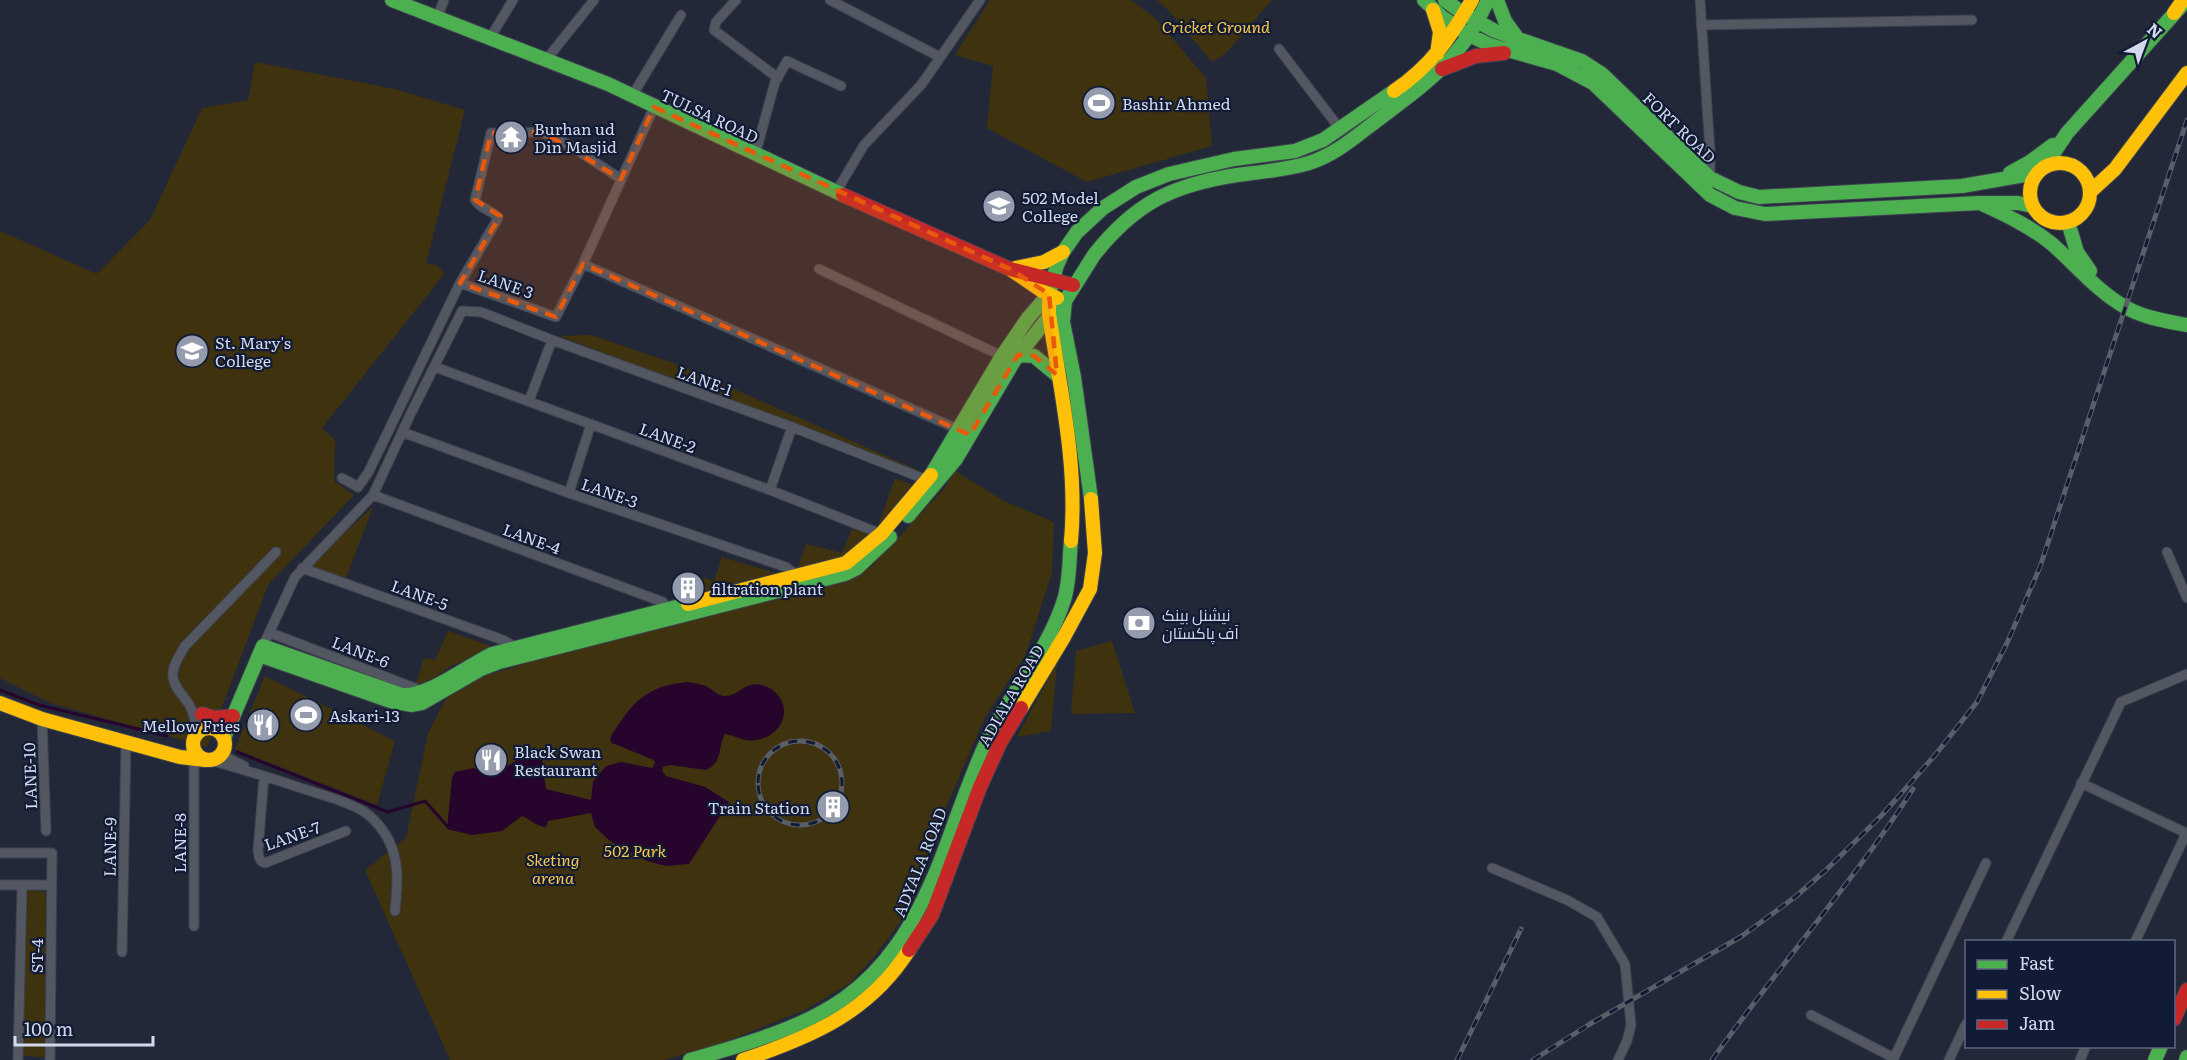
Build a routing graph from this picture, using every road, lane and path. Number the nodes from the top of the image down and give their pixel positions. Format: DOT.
graph roads {
  1 [pos="392,0"];
  2 [pos="444,0"];
  3 [pos="513,0"];
  4 [pos="594,0"];
  5 [pos="736,0"];
  6 [pos="830,0"];
  7 [pos="980,0"];
  8 [pos="1445,0"];
  9 [pos="1472,0"];
  10 [pos="1488,0"];
  11 [pos="1497,0"];
  12 [pos="1700,0"];
  13 [pos="2185,0"];
  14 [pos="1425,1"];
  15 [pos="417,5"];
  16 [pos="1464,14"];
  17 [pos="681,15"];
  18 [pos="437,18"];
  19 [pos="1972,20"];
  20 [pos="1477,22"];
  21 [pos="1701,25"];
  22 [pos="1456,27"];
  23 [pos="1469,35"];
  24 [pos="490,38"];
  25 [pos="1516,46"];
  26 [pos="1279,49"];
  27 [pos="1437,54"];
  28 [pos="939,57"];
  29 [pos="546,60"];
  30 [pos="1442,69"];
  31 [pos="2187,73"];
  32 [pos="778,78"];
  33 [pos="841,86"];
  34 [pos="632,96"];
  35 [pos="654,107"];
  36 [pos="1340,129"];
  37 [pos="2067,134"];
  38 [pos="754,155"];
  39 [pos="2041,170"];
  40 [pos="1710,178"];
  41 [pos="621,179"];
  42 [pos="1988,183"];
  43 [pos="836,192"];
  44 [pos="2090,192"];
  45 [pos="1710,195"];
  46 [pos="1979,203"];
  47 [pos="2032,206"];
  48 [pos="2068,222"];
  49 [pos="1063,252"];
  50 [pos="583,264"];
  51 [pos="1010,269"];
  52 [pos="819,270"];
  53 [pos="1052,280"];
  54 [pos="460,283"];
  55 [pos="1073,285"];
  56 [pos="2104,291"];
  57 [pos="1049,294"];
  58 [pos="1065,301"];
  59 [pos="1049,315"];
  60 [pos="2187,325"];
  61 [pos="552,340"];
  62 [pos="1011,357"];
  63 [pos="435,368"];
  64 [pos="1057,375"];
  65 [pos="529,401"];
  66 [pos="591,424"];
  67 [pos="792,427"];
  68 [pos="402,432"];
  69 [pos="965,432"];
  70 [pos="342,478"];
  71 [pos="932,482"];
  72 [pos="770,490"];
  73 [pos="569,494"];
  74 [pos="373,495"];
  75 [pos="885,536"];
  76 [pos="276,552"];
  77 [pos="2167,552"];
  78 [pos="302,568"];
  79 [pos="800,580"];
  80 [pos="2187,598"];
  81 [pos="670,613"];
  82 [pos="276,635"];
  83 [pos="261,650"];
  84 [pos="521,651"];
  85 [pos="1029,669"];
  86 [pos="2187,674"];
  87 [pos="431,694"];
  88 [pos="0,703"];
  89 [pos="189,705"];
  90 [pos="201,714"];
  91 [pos="233,716"];
  92 [pos="42,719"];
  93 [pos="219,733"];
  94 [pos="196,735"];
  95 [pos="126,742"];
  96 [pos="162,751"];
  97 [pos="207,759"];
  98 [pos="264,776"];
  99 [pos="2081,783"];
  100 [pos="46,831"];
  101 [pos="346,831"];
  102 [pos="0,853"];
  103 [pos="1986,863"];
  104 [pos="1492,868"];
  105 [pos="0,885"];
  106 [pos="22,885"];
  107 [pos="51,885"];
  108 [pos="396,911"];
  109 [pos="194,926"];
  110 [pos="2007,940"];
  111 [pos="2136,940"];
  112 [pos="122,952"];
  113 [pos="2187,990"];
  114 [pos="1810,1016"];
  115 [pos="2175,1017"];
  116 [pos="1965,1026"];
  117 [pos="1894,1059"];
  118 [pos="18,1060"];
  119 [pos="50,1060"];
  120 [pos="690,1060"];
  121 [pos="743,1060"];
  122 [pos="1618,1060"];
  123 [pos="1949,1060"];
  1 -- 15 [label="main road, TULSA ROAD"];
  2 -- 18 [label="street"];
  3 -- 24 [label="street"];
  4 -- 29 [label="street"];
  5 -- 32 [label="street"];
  6 -- 28 [label="street"];
  7 -- 28 [label="street"];
  8 -- 16 [label="main road, FORT ROAD"];
  9 -- 16 [label="main road, ADIALA ROAD"];
  10 -- 20 [label="main road"];
  11 -- 25 [label="main road"];
  12 -- 21 [label="street"];
  13 -- 37 [label="main road"];
  14 -- 22 [label="main road, FORT ROAD"];
  14 -- 27 [label="main road"];
  15 -- 18 [label="main road, TULSA ROAD"];
  16 -- 20 [label="main road, FORT ROAD"];
  16 -- 22 [label="main road, ADIALA ROAD"];
  17 -- 34 [label="street"];
  18 -- 24 [label="main road, TULSA ROAD"];
  19 -- 21 [label="street"];
  20 -- 23 [label="main road"];
  20 -- 25 [label="main road, FORT ROAD"];
  21 -- 40 [label="street"];
  22 -- 23 [label="main road, FORT ROAD"];
  22 -- 27 [label="main road, ADIALA ROAD"];
  23 -- 25 [label="main road, FORT ROAD"];
  23 -- 30 [label="main road"];
  24 -- 29 [label="main road, TULSA ROAD"];
  25 -- 30 [label="main road"];
  25 -- 40 [label="main road, FORT ROAD"];
  25 -- 45 [label="main road, FORT ROAD"];
  26 -- 36 [label="street"];
  27 -- 36 [label="main road, ADIALA ROAD"];
  28 -- 43 [label="street"];
  29 -- 34 [label="main road, TULSA ROAD"];
  30 -- 55 [label="main road, ADIALA ROAD"];
  31 -- 44 [label="main road"];
  32 -- 33 [label="street"];
  32 -- 38 [label="street"];
  34 -- 35 [label="main road, TULSA ROAD"];
  35 -- 38 [label="main road, TULSA ROAD"];
  35 -- 41 [label="street, LANE 3"];
  36 -- 49 [label="main road, ADIALA ROAD"];
  37 -- 39 [label="main road"];
  37 -- 42 [label="main road"];
  38 -- 43 [label="main road, TULSA ROAD"];
  39 -- 42 [label="main road, FORT ROAD"];
  39 -- 44 [label="main road"];
  39 -- 47 [label="main road"];
  40 -- 42 [label="main road, FORT ROAD"];
  40 -- 45 [label="street"];
  41 -- 50 [label="street, LANE 3"];
  41 -- 54 [label="street"];
  43 -- 51 [label="main road, TULSA ROAD"];
  44 -- 48 [label="main road"];
  45 -- 46 [label="main road, FORT ROAD"];
  46 -- 47 [label="main road, FORT ROAD"];
  46 -- 56 [label="main road"];
  47 -- 48 [label="main road"];
  48 -- 56 [label="main road"];
  49 -- 51 [label="main road"];
  49 -- 53 [label="main road, ADIALA ROAD"];
  50 -- 54 [label="street, LANE 3"];
  50 -- 69 [label="street"];
  51 -- 53 [label="main road, TULSA ROAD"];
  51 -- 57 [label="main road, TULSA ROAD"];
  52 -- 62 [label="street"];
  53 -- 55 [label="main road, TULSA ROAD"];
  53 -- 57 [label="main road, ADIALA ROAD"];
  54 -- 70 [label="street, LANE 3"];
  55 -- 58 [label="main road, ADIALA ROAD"];
  56 -- 60 [label="main road"];
  57 -- 58 [label="main road, TULSA ROAD"];
  57 -- 59 [label="main road, ADIALA ROAD"];
  57 -- 62 [label="main road"];
  58 -- 59 [label="main road"];
  58 -- 121 [label="main road, ADIALA ROAD"];
  59 -- 62 [label="main road"];
  59 -- 64 [label="main road, ADIALA ROAD"];
  61 -- 63 [label="street, LANE-1"];
  61 -- 65 [label="street"];
  61 -- 67 [label="street, LANE-1"];
  62 -- 64 [label="main road"];
  62 -- 69 [label="main road"];
  63 -- 65 [label="street, LANE-2"];
  63 -- 68 [label="street"];
  64 -- 85 [label="main road, ADIALA ROAD"];
  65 -- 66 [label="street, LANE-2"];
  66 -- 72 [label="street, LANE-2"];
  66 -- 73 [label="street"];
  67 -- 71 [label="street, LANE-1"];
  67 -- 72 [label="street"];
  68 -- 73 [label="street, LANE-3"];
  68 -- 74 [label="street"];
  69 -- 71 [label="main road"];
  71 -- 75 [label="main road"];
  72 -- 75 [label="street, LANE-2"];
  73 -- 79 [label="street, LANE-3"];
  74 -- 78 [label="street"];
  74 -- 81 [label="street, LANE-4"];
  75 -- 79 [label="main road"];
  76 -- 89 [label="street"];
  77 -- 80 [label="street"];
  78 -- 83 [label="street"];
  78 -- 84 [label="street, LANE-5"];
  79 -- 81 [label="main road"];
  81 -- 84 [label="main road"];
  82 -- 87 [label="street, LANE-6"];
  83 -- 87 [label="main road"];
  83 -- 91 [label="main road"];
  84 -- 87 [label="main road"];
  85 -- 120 [label="main road, ADYALA ROAD"];
  86 -- 99 [label="street"];
  88 -- 92 [label="main road"];
  89 -- 90 [label="street"];
  89 -- 94 [label="street"];
  90 -- 91 [label="main road"];
  90 -- 93 [label="street"];
  91 -- 93 [label="main road"];
  92 -- 95 [label="main road"];
  92 -- 100 [label="street, LANE-10"];
  93 -- 94 [label="main road"];
  93 -- 97 [label="main road"];
  94 -- 96 [label="main road"];
  94 -- 97 [label="main road"];
  95 -- 96 [label="main road"];
  95 -- 112 [label="street, LANE-9"];
  96 -- 97 [label="main road"];
  97 -- 98 [label="street"];
  97 -- 109 [label="street, LANE-8"];
  98 -- 101 [label="street, LANE-7"];
  98 -- 108 [label="street"];
  99 -- 110 [label="street"];
  99 -- 111 [label="street"];
  102 -- 107 [label="street, ST-4"];
  103 -- 117 [label="street"];
  104 -- 122 [label="street"];
  105 -- 106 [label="street"];
  106 -- 107 [label="street"];
  106 -- 118 [label="street"];
  107 -- 119 [label="street, ST-4"];
  113 -- 115 [label="main road"];
  114 -- 117 [label="street"];
  116 -- 123 [label="street"];
}
